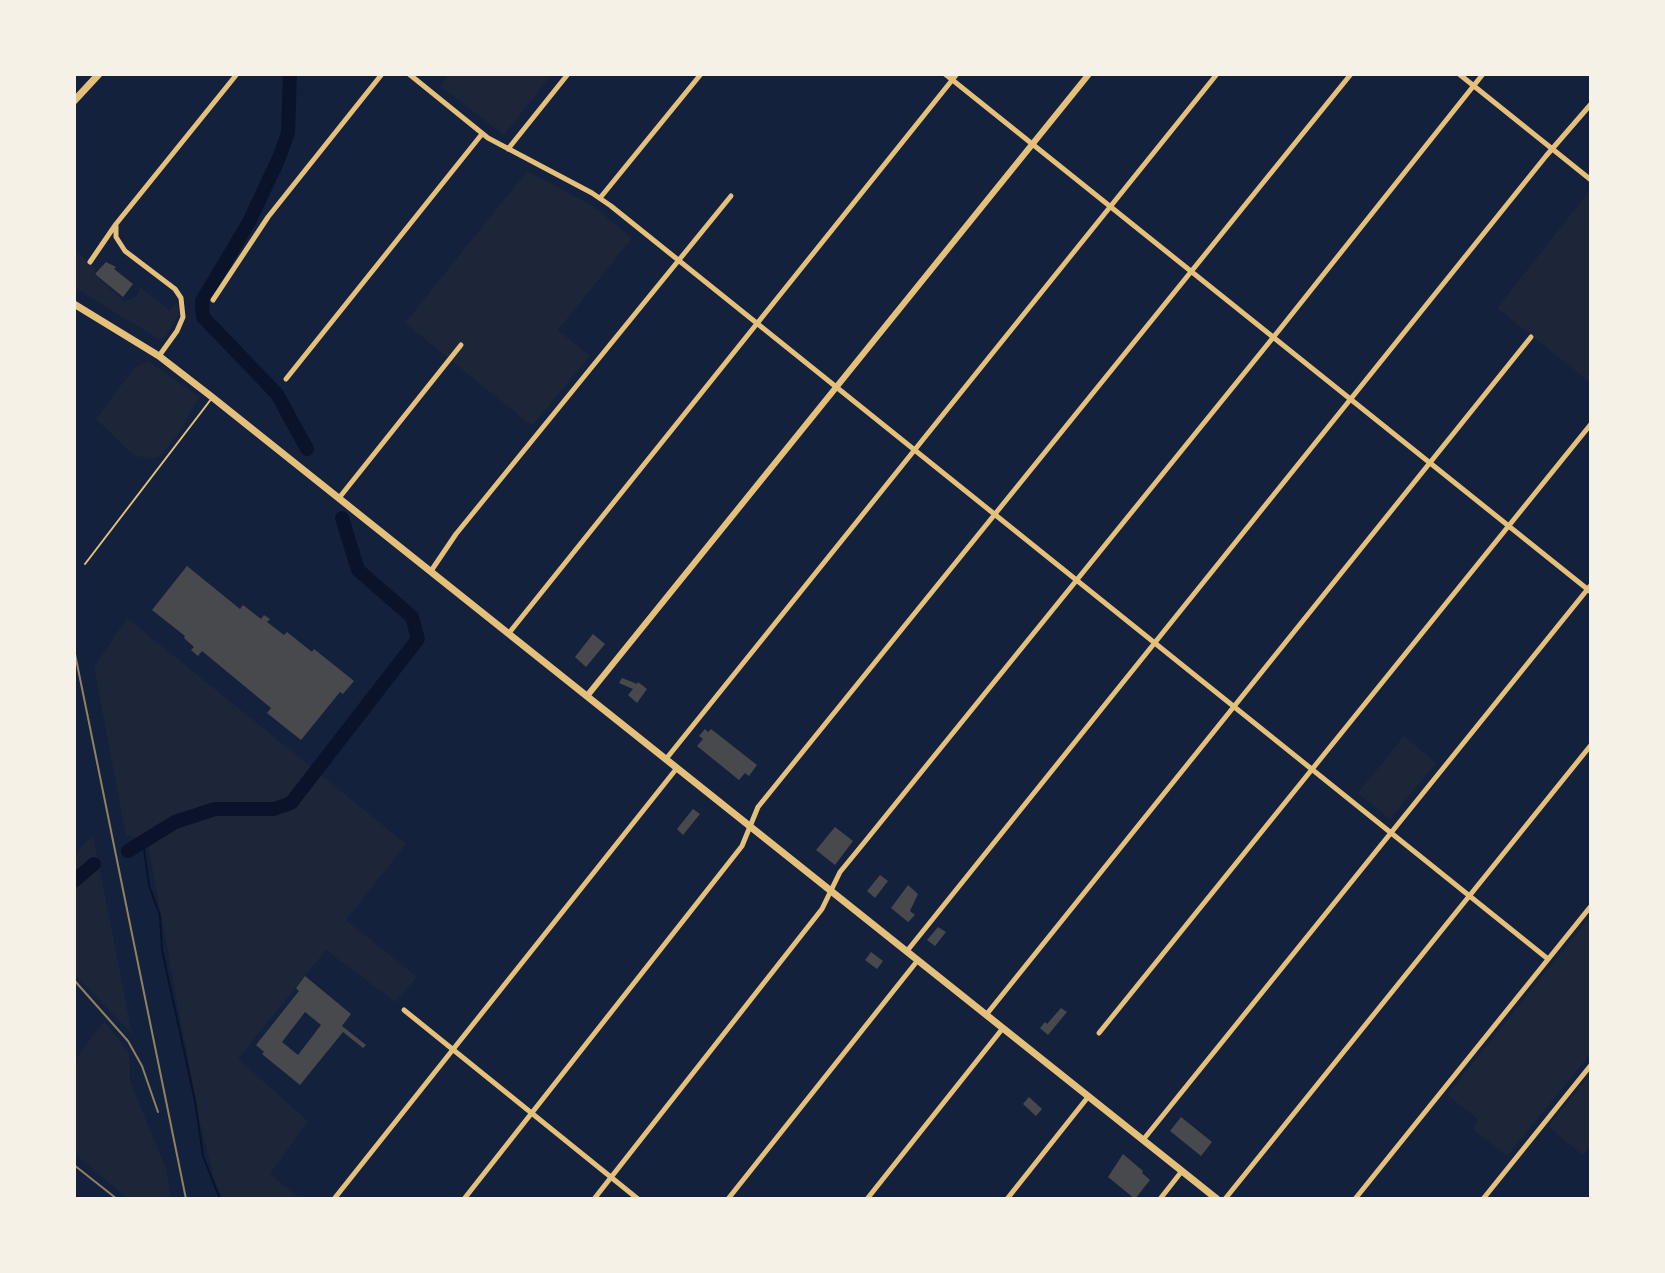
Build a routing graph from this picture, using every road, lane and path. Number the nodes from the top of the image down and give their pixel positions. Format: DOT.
graph roads {
  1 [pos="237,74"];
  2 [pos="382,74"];
  3 [pos="409,74"];
  4 [pos="568,74"];
  5 [pos="701,74"];
  6 [pos="945,74"];
  7 [pos="1089,74"];
  8 [pos="1217,74"];
  9 [pos="1351,74"];
  10 [pos="1459,74"];
  11 [pos="1483,74"];
  12 [pos="98,75"];
  13 [pos="954,77"];
  14 [pos="1473,85"];
  15 [pos="74,101"];
  16 [pos="1591,104"];
  17 [pos="482,134"];
  18 [pos="1033,144"];
  19 [pos="508,149"];
  20 [pos="1554,150"];
  21 [pos="1591,180"];
  22 [pos="731,196"];
  23 [pos="600,198"];
  24 [pos="1110,206"];
  25 [pos="116,224"];
  26 [pos="90,262"];
  27 [pos="679,262"];
  28 [pos="1192,272"];
  29 [pos="213,300"];
  30 [pos="74,304"];
  31 [pos="756,324"];
  32 [pos="1273,337"];
  33 [pos="1531,337"];
  34 [pos="461,345"];
  35 [pos="159,356"];
  36 [pos="286,379"];
  37 [pos="836,388"];
  38 [pos="212,397"];
  39 [pos="1352,400"];
  40 [pos="1591,424"];
  41 [pos="915,451"];
  42 [pos="1430,463"];
  43 [pos="339,498"];
  44 [pos="996,516"];
  45 [pos="1509,526"];
  46 [pos="85,564"];
  47 [pos="431,571"];
  48 [pos="1077,581"];
  49 [pos="1590,589"];
  50 [pos="509,633"];
  51 [pos="1155,644"];
  52 [pos="587,696"];
  53 [pos="1234,706"];
  54 [pos="1591,745"];
  55 [pos="666,759"];
  56 [pos="677,768"];
  57 [pos="1312,769"];
  58 [pos="750,827"];
  59 [pos="1390,832"];
  60 [pos="831,890"];
  61 [pos="1468,896"];
  62 [pos="1591,906"];
  63 [pos="907,951"];
  64 [pos="1548,959"];
  65 [pos="918,960"];
  66 [pos="404,1010"];
  67 [pos="986,1015"];
  68 [pos="1003,1028"];
  69 [pos="1099,1033"];
  70 [pos="452,1049"];
  71 [pos="1591,1065"];
  72 [pos="1088,1097"];
  73 [pos="532,1114"];
  74 [pos="1143,1140"];
  75 [pos="1182,1171"];
  76 [pos="611,1177"];
  77 [pos="334,1199"];
  78 [pos="464,1199"];
  79 [pos="594,1199"];
  80 [pos="638,1199"];
  81 [pos="728,1199"];
  82 [pos="867,1199"];
  83 [pos="1007,1199"];
  84 [pos="1160,1199"];
  85 [pos="1217,1199"];
  86 [pos="1225,1199"];
  87 [pos="1355,1199"];
  88 [pos="1483,1199"];
  1 -- 25 [label="street"];
  2 -- 29 [label="street"];
  3 -- 17 [label="street"];
  4 -- 19 [label="street"];
  5 -- 23 [label="street"];
  6 -- 13 [label="street"];
  7 -- 18 [label="street"];
  8 -- 24 [label="street"];
  9 -- 28 [label="street"];
  10 -- 14 [label="street"];
  11 -- 14 [label="street"];
  12 -- 15 [label="main road"];
  13 -- 18 [label="street"];
  13 -- 31 [label="street"];
  14 -- 20 [label="street"];
  14 -- 32 [label="street"];
  16 -- 20 [label="street"];
  17 -- 19 [label="street"];
  17 -- 36 [label="street"];
  18 -- 24 [label="street"];
  18 -- 37 [label="street"];
  19 -- 23 [label="street"];
  20 -- 21 [label="street"];
  20 -- 39 [label="street"];
  22 -- 27 [label="street"];
  23 -- 27 [label="street"];
  24 -- 28 [label="street"];
  24 -- 41 [label="street"];
  25 -- 26 [label="street"];
  25 -- 35 [label="street"];
  27 -- 31 [label="street"];
  27 -- 47 [label="street"];
  28 -- 32 [label="street"];
  28 -- 44 [label="street"];
  30 -- 35 [label="main road"];
  31 -- 37 [label="street"];
  31 -- 50 [label="street"];
  32 -- 39 [label="street"];
  32 -- 48 [label="street"];
  33 -- 42 [label="street"];
  34 -- 43 [label="street"];
  35 -- 38 [label="main road"];
  37 -- 41 [label="street"];
  37 -- 52 [label="street"];
  38 -- 43 [label="main road"];
  38 -- 46 [label="lane"];
  39 -- 42 [label="street"];
  39 -- 51 [label="street"];
  40 -- 45 [label="street"];
  41 -- 44 [label="street"];
  41 -- 55 [label="street"];
  42 -- 45 [label="street"];
  42 -- 53 [label="street"];
  43 -- 47 [label="main road"];
  44 -- 48 [label="street"];
  44 -- 58 [label="street"];
  45 -- 49 [label="street"];
  45 -- 57 [label="street"];
  47 -- 50 [label="main road"];
  48 -- 51 [label="street"];
  48 -- 60 [label="street"];
  49 -- 59 [label="street"];
  50 -- 52 [label="main road"];
  51 -- 53 [label="street"];
  51 -- 63 [label="street"];
  52 -- 55 [label="main road"];
  53 -- 57 [label="street"];
  53 -- 67 [label="street"];
  54 -- 61 [label="street"];
  55 -- 56 [label="main road"];
  56 -- 58 [label="main road"];
  56 -- 70 [label="street"];
  57 -- 59 [label="street"];
  57 -- 69 [label="street"];
  58 -- 60 [label="main road"];
  58 -- 73 [label="street"];
  59 -- 61 [label="street"];
  59 -- 74 [label="street"];
  60 -- 63 [label="main road"];
  60 -- 76 [label="street"];
  61 -- 64 [label="street"];
  61 -- 86 [label="street"];
  62 -- 64 [label="street"];
  63 -- 65 [label="main road"];
  64 -- 87 [label="street"];
  65 -- 67 [label="main road"];
  65 -- 81 [label="street"];
  66 -- 70 [label="street"];
  67 -- 68 [label="main road"];
  68 -- 72 [label="main road"];
  68 -- 82 [label="street"];
  70 -- 73 [label="street"];
  70 -- 77 [label="street"];
  71 -- 88 [label="street"];
  72 -- 74 [label="main road"];
  72 -- 83 [label="street"];
  73 -- 76 [label="street"];
  73 -- 78 [label="street"];
  74 -- 75 [label="main road"];
  75 -- 84 [label="street"];
  75 -- 85 [label="main road"];
  76 -- 79 [label="street"];
  76 -- 80 [label="street"];
}
